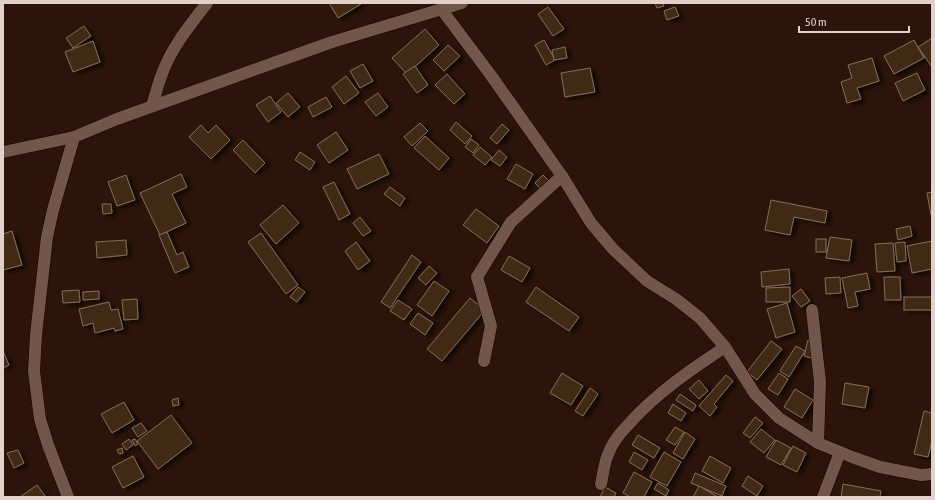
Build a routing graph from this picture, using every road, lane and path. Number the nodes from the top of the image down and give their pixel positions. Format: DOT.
graph roads {
  1 [pos="207,3"];
  2 [pos="462,3"];
  3 [pos="442,10"];
  4 [pos="152,106"];
  5 [pos="74,137"];
  6 [pos="3,152"];
  7 [pos="562,176"];
  8 [pos="812,310"];
  9 [pos="725,347"];
  10 [pos="484,361"];
  11 [pos="818,443"];
  12 [pos="840,452"];
  13 [pos="932,474"];
  14 [pos="601,484"];
  15 [pos="68,497"];
  16 [pos="823,497"];
  1 -- 4 [label="street"];
  2 -- 3 [label="street"];
  3 -- 4 [label="street"];
  3 -- 7 [label="street"];
  4 -- 5 [label="street"];
  5 -- 6 [label="street"];
  5 -- 15 [label="street"];
  7 -- 9 [label="street"];
  7 -- 10 [label="street"];
  8 -- 11 [label="street"];
  9 -- 11 [label="street"];
  9 -- 14 [label="street"];
  11 -- 12 [label="street"];
  12 -- 13 [label="street"];
  12 -- 16 [label="street"];
}
